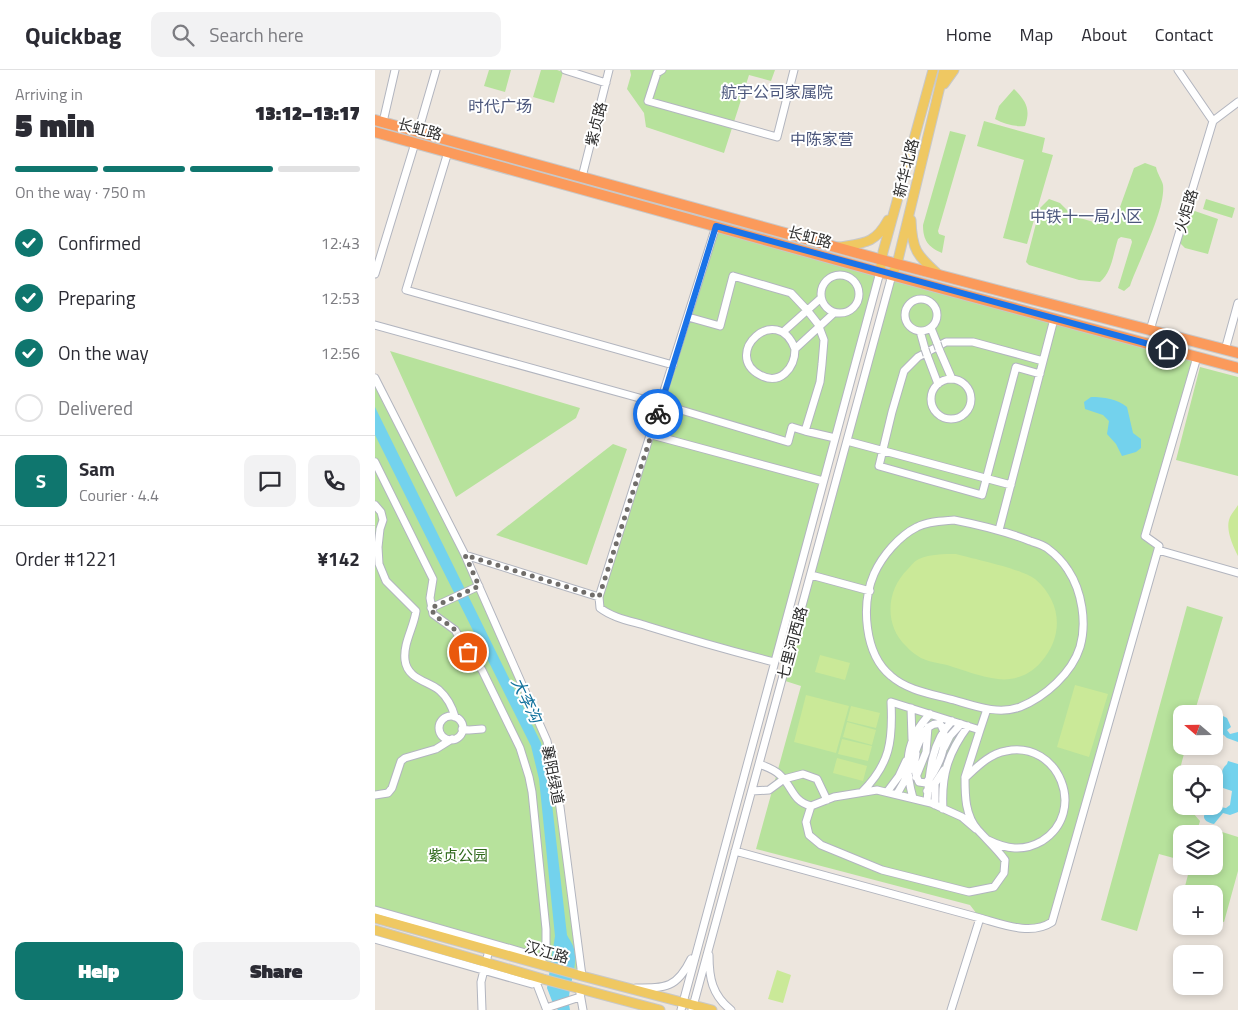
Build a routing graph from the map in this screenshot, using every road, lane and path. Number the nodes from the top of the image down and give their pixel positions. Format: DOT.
graph roads {
  1 [pos="395,70"];
  2 [pos="435,70"];
  3 [pos="565,70"];
  4 [pos="609,70"];
  5 [pos="662,70"];
  6 [pos="794,70"];
  7 [pos="931,70"];
  8 [pos="953,70"];
  9 [pos="1178,70"];
  10 [pos="944,71"];
  11 [pos="606,83"];
  12 [pos="938,98"];
  13 [pos="1238,102"];
  14 [pos="379,121"];
  15 [pos="1213,121"];
  16 [pos="375,132"];
  17 [pos="418,132"];
  18 [pos="415,143"];
  19 [pos="448,152"];
  20 [pos="582,177"];
  21 [pos="896,207"];
  22 [pos="910,211"];
  23 [pos="716,226"];
  24 [pos="839,248"];
  25 [pos="882,259"];
  26 [pos="897,264"];
  27 [pos="880,272"];
  28 [pos="375,274"];
  29 [pos="892,275"];
  30 [pos="939,275"];
  31 [pos="821,298"];
  32 [pos="1238,303"];
  33 [pos="807,310"];
  34 [pos="834,312"];
  35 [pos="688,317"];
  36 [pos="1054,319"];
  37 [pos="375,325"];
  38 [pos="819,327"];
  39 [pos="931,328"];
  40 [pos="1150,330"];
  41 [pos="919,331"];
  42 [pos="783,332"];
  43 [pos="795,349"];
  44 [pos="1225,350"];
  45 [pos="1238,353"];
  46 [pos="1197,357"];
  47 [pos="1043,361"];
  48 [pos="673,365"];
  49 [pos="1238,368"];
  50 [pos="1040,374"];
  51 [pos="375,378"];
  52 [pos="952,379"];
  53 [pos="938,384"];
  54 [pos="661,404"];
  55 [pos="805,431"];
  56 [pos="651,435"];
  57 [pos="835,438"];
  58 [pos="847,441"];
  59 [pos="882,451"];
  60 [pos="375,462"];
  61 [pos="986,479"];
  62 [pos="823,481"];
  63 [pos="1011,485"];
  64 [pos="375,505"];
  65 [pos="999,530"];
  66 [pos="1158,550"];
  67 [pos="465,555"];
  68 [pos="1238,573"];
  69 [pos="811,575"];
  70 [pos="477,587"];
  71 [pos="870,590"];
  72 [pos="599,597"];
  73 [pos="431,608"];
  74 [pos="774,662"];
  75 [pos="915,709"];
  76 [pos="987,709"];
  77 [pos="927,715"];
  78 [pos="455,717"];
  79 [pos="950,722"];
  80 [pos="965,725"];
  81 [pos="928,727"];
  82 [pos="462,729"];
  83 [pos="482,729"];
  84 [pos="919,729"];
  85 [pos="980,730"];
  86 [pos="947,734"];
  87 [pos="452,739"];
  88 [pos="913,751"];
  89 [pos="945,761"];
  90 [pos="759,764"];
  91 [pos="912,776"];
  92 [pos="965,778"];
  93 [pos="783,779"];
  94 [pos="932,781"];
  95 [pos="910,786"];
  96 [pos="927,790"];
  97 [pos="752,791"];
  98 [pos="862,792"];
  99 [pos="887,792"];
  100 [pos="375,795"];
  101 [pos="900,795"];
  102 [pos="915,799"];
  103 [pos="827,800"];
  104 [pos="927,802"];
  105 [pos="935,805"];
  106 [pos="811,806"];
  107 [pos="943,809"];
  108 [pos="976,828"];
  109 [pos="988,840"];
  110 [pos="735,851"];
  111 [pos="375,910"];
  112 [pos="375,918"];
  113 [pos="980,918"];
  114 [pos="375,930"];
  115 [pos="375,939"];
  116 [pos="699,943"];
  117 [pos="709,946"];
  118 [pos="490,947"];
  119 [pos="544,963"];
  120 [pos="486,966"];
  121 [pos="582,976"];
  122 [pos="540,981"];
  123 [pos="627,988"];
  124 [pos="580,993"];
  125 [pos="682,1006"];
  126 [pos="549,1008"];
  127 [pos="692,1008"];
  128 [pos="481,1010"];
  129 [pos="583,1010"];
  130 [pos="660,1010"];
  131 [pos="712,1010"];
  132 [pos="731,1010"];
  133 [pos="951,1010"];
  1 -- 14 [label="street"];
  2 -- 17 [label="street"];
  3 -- 11 [label="street"];
  4 -- 11 [label="street, 紫贞路"];
  5 -- 6 [label="street"];
  7 -- 21 [label="main road, 新华北路"];
  8 -- 12 [label="main road"];
  9 -- 15 [label="street"];
  10 -- 12 [label="main road, 新华北路"];
  11 -- 20 [label="street, 紫贞路"];
  12 -- 22 [label="main road, 新华北路"];
  13 -- 15 [label="street"];
  14 -- 17 [label="highway, 长虹路"];
  15 -- 40 [label="street, 火炬路"];
  16 -- 18 [label="highway, 长虹路"];
  17 -- 20 [label="highway, 长虹路"];
  18 -- 19 [label="highway, 长虹路"];
  18 -- 28 [label="street"];
  19 -- 23 [label="highway, 长虹路"];
  19 -- 48 [label="street"];
  20 -- 24 [label="highway, 长虹路"];
  21 -- 24 [label="main road"];
  21 -- 25 [label="main road, 新华北路"];
  22 -- 26 [label="main road, 新华北路"];
  22 -- 30 [label="main road"];
  23 -- 27 [label="highway, 长虹路"];
  23 -- 35 [label="street"];
  24 -- 25 [label="highway, 长虹路"];
  25 -- 26 [label="highway, 长虹路"];
  25 -- 27 [label="main road, 新华北路"];
  26 -- 29 [label="main road, 新华北路"];
  26 -- 30 [label="highway, 长虹路"];
  27 -- 29 [label="highway, 长虹路"];
  27 -- 57 [label="street, 七里河西路"];
  29 -- 36 [label="highway, 长虹路"];
  29 -- 58 [label="street, 七里河西路"];
  30 -- 40 [label="highway, 长虹路"];
  31 -- 33 [label="street"];
  31 -- 34 [label="street"];
  31 -- 34 [label="street"];
  32 -- 44 [label="street"];
  33 -- 35 [label="street"];
  33 -- 38 [label="street"];
  33 -- 42 [label="street"];
  34 -- 38 [label="street"];
  35 -- 48 [label="street"];
  36 -- 46 [label="highway, 长虹路"];
  36 -- 47 [label="street"];
  37 -- 54 [label="street"];
  38 -- 43 [label="street"];
  38 -- 55 [label="street"];
  39 -- 41 [label="street"];
  39 -- 41 [label="street"];
  39 -- 52 [label="street"];
  40 -- 44 [label="highway, 长虹路"];
  41 -- 53 [label="street"];
  42 -- 43 [label="street"];
  42 -- 43 [label="street"];
  44 -- 45 [label="highway, 长虹路"];
  46 -- 49 [label="highway, 长虹路"];
  46 -- 66 [label="street"];
  47 -- 50 [label="street"];
  47 -- 59 [label="street"];
  48 -- 54 [label="street"];
  50 -- 61 [label="street"];
  50 -- 63 [label="street"];
  51 -- 67 [label="street, 襄阳绿道"];
  52 -- 53 [label="street"];
  52 -- 53 [label="street"];
  54 -- 55 [label="street"];
  54 -- 56 [label="street"];
  55 -- 57 [label="street"];
  56 -- 62 [label="street"];
  56 -- 72 [label="street"];
  57 -- 62 [label="street, 七里河西路"];
  58 -- 59 [label="street"];
  58 -- 69 [label="street, 七里河西路"];
  59 -- 61 [label="street"];
  59 -- 61 [label="street"];
  60 -- 73 [label="street"];
  61 -- 63 [label="street"];
  62 -- 74 [label="street, 七里河西路"];
  63 -- 65 [label="street"];
  64 -- 78 [label="street"];
  65 -- 71 [label="street"];
  65 -- 76 [label="street"];
  66 -- 68 [label="street"];
  66 -- 113 [label="street"];
  67 -- 70 [label="street, 襄阳绿道"];
  67 -- 72 [label="street"];
  69 -- 71 [label="street"];
  69 -- 90 [label="street, 七里河西路"];
  70 -- 73 [label="street"];
  70 -- 121 [label="street, 襄阳绿道"];
  71 -- 76 [label="street"];
  72 -- 74 [label="street"];
  73 -- 119 [label="street, 襄阳绿道"];
  74 -- 116 [label="street, 七里河西路"];
  75 -- 77 [label="street"];
  75 -- 84 [label="street"];
  75 -- 88 [label="street"];
  75 -- 98 [label="street"];
  76 -- 85 [label="street"];
  77 -- 79 [label="street"];
  77 -- 81 [label="street"];
  77 -- 84 [label="street"];
  78 -- 82 [label="street"];
  78 -- 87 [label="street"];
  79 -- 80 [label="street"];
  79 -- 86 [label="street"];
  80 -- 85 [label="street"];
  80 -- 86 [label="street"];
  80 -- 89 [label="street"];
  81 -- 86 [label="street"];
  81 -- 88 [label="street"];
  81 -- 91 [label="street"];
  82 -- 83 [label="street"];
  82 -- 87 [label="street"];
  84 -- 88 [label="street"];
  85 -- 92 [label="street"];
  86 -- 89 [label="street"];
  86 -- 94 [label="street"];
  87 -- 100 [label="street"];
  88 -- 91 [label="street"];
  88 -- 99 [label="street"];
  89 -- 94 [label="street"];
  89 -- 94 [label="street"];
  89 -- 107 [label="street"];
  90 -- 93 [label="street"];
  90 -- 97 [label="street, 七里河西路"];
  91 -- 94 [label="street"];
  91 -- 95 [label="street"];
  91 -- 101 [label="street"];
  92 -- 108 [label="street"];
  92 -- 109 [label="street"];
  93 -- 97 [label="street"];
  93 -- 103 [label="street"];
  93 -- 106 [label="street"];
  94 -- 96 [label="street"];
  94 -- 105 [label="street"];
  95 -- 101 [label="street"];
  95 -- 102 [label="street"];
  96 -- 102 [label="street"];
  96 -- 104 [label="street"];
  97 -- 110 [label="street, 七里河西路"];
  98 -- 99 [label="street"];
  98 -- 103 [label="street"];
  99 -- 101 [label="street"];
  101 -- 102 [label="street"];
  102 -- 104 [label="street"];
  103 -- 106 [label="street"];
  104 -- 105 [label="street"];
  105 -- 107 [label="street"];
  106 -- 109 [label="street"];
  107 -- 108 [label="street"];
  108 -- 109 [label="street"];
  110 -- 113 [label="street"];
  110 -- 117 [label="street, 七里河西路"];
  111 -- 118 [label="street"];
  112 -- 118 [label="main road, 汉江路"];
  113 -- 133 [label="street"];
  114 -- 120 [label="main road, 汉江路"];
  115 -- 120 [label="street"];
  116 -- 123 [label="street"];
  116 -- 125 [label="street, 七里河西路"];
  117 -- 127 [label="street, 七里河西路"];
  117 -- 132 [label="street"];
  118 -- 119 [label="main road, 汉江路"];
  118 -- 120 [label="street"];
  119 -- 121 [label="main road, 汉江路"];
  120 -- 122 [label="main road, 汉江路"];
  120 -- 128 [label="street"];
  121 -- 123 [label="main road, 汉江路"];
  122 -- 124 [label="main road, 汉江路"];
  122 -- 126 [label="street"];
  123 -- 125 [label="main road, 汉江路"];
  124 -- 126 [label="street"];
  124 -- 129 [label="street"];
  124 -- 130 [label="main road, 汉江路"];
  125 -- 127 [label="main road, 汉江路"];
  127 -- 131 [label="main road, 汉江路"];
}
